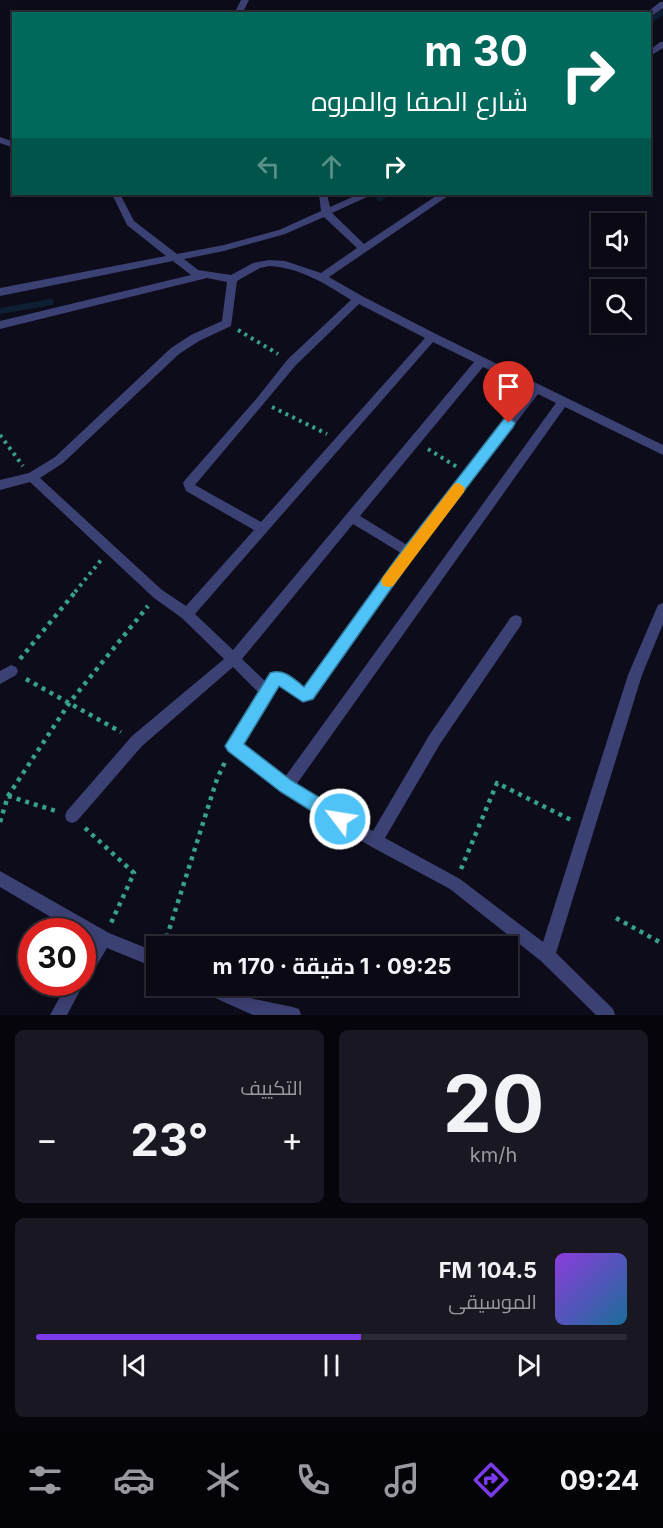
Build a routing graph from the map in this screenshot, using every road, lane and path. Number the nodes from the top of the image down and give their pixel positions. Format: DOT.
graph roads {
  1 [pos="663,44"];
  2 [pos="651,53"];
  3 [pos="116,195"];
  4 [pos="323,195"];
  5 [pos="364,195"];
  6 [pos="444,195"];
  7 [pos="326,213"];
  8 [pos="364,249"];
  9 [pos="176,259"];
  10 [pos="203,276"];
  11 [pos="322,277"];
  12 [pos="231,279"];
  13 [pos="0,292"];
  14 [pos="358,299"];
  15 [pos="227,323"];
  16 [pos="0,325"];
  17 [pos="432,337"];
  18 [pos="292,362"];
  19 [pos="481,362"];
  20 [pos="535,389"];
  21 [pos="261,401"];
  22 [pos="563,402"];
  23 [pos="0,435"];
  24 [pos="339,440"];
  25 [pos="415,441"];
  26 [pos="663,450"];
  27 [pos="469,474"];
  28 [pos="32,477"];
  29 [pos="0,485"];
  30 [pos="352,517"];
  31 [pos="261,528"];
  32 [pos="111,548"];
  33 [pos="409,552"];
  34 [pos="158,594"];
  35 [pos="663,609"];
  36 [pos="187,614"];
  37 [pos="516,621"];
  38 [pos="234,658"];
  39 [pos="5,674"];
  40 [pos="267,692"];
  41 [pos="70,702"];
  42 [pos="137,741"];
  43 [pos="233,746"];
  44 [pos="286,787"];
  45 [pos="8,796"];
  46 [pos="72,816"];
  47 [pos="0,822"];
  48 [pos="586,828"];
  49 [pos="375,841"];
  50 [pos="0,879"];
  51 [pos="455,884"];
  52 [pos="616,918"];
  53 [pos="167,936"];
  54 [pos="104,939"];
  55 [pos="663,944"];
  56 [pos="96,952"];
  57 [pos="146,956"];
  58 [pos="548,956"];
  59 [pos="69,996"];
  60 [pos="229,996"];
  61 [pos="58,1015"];
  62 [pos="293,1015"];
  63 [pos="607,1015"];
  1 -- 2 [label="street"];
  3 -- 9 [label="street"];
  4 -- 7 [label="street"];
  5 -- 7 [label="street"];
  6 -- 8 [label="street"];
  7 -- 8 [label="street"];
  7 -- 9 [label="street"];
  8 -- 11 [label="street"];
  9 -- 10 [label="street"];
  9 -- 13 [label="street"];
  10 -- 12 [label="street"];
  10 -- 16 [label="street"];
  11 -- 12 [label="street"];
  11 -- 14 [label="street"];
  12 -- 15 [label="street"];
  14 -- 17 [label="street"];
  14 -- 18 [label="street"];
  15 -- 18 [label="path"];
  15 -- 28 [label="street"];
  17 -- 19 [label="street"];
  17 -- 24 [label="street"];
  18 -- 21 [label="street"];
  19 -- 20 [label="street"];
  19 -- 25 [label="street"];
  20 -- 22 [label="street"];
  20 -- 27 [label="street"];
  21 -- 24 [label="path"];
  21 -- 31 [label="street"];
  22 -- 26 [label="street"];
  22 -- 44 [label="street"];
  23 -- 28 [label="path"];
  24 -- 31 [label="street"];
  25 -- 27 [label="path"];
  25 -- 30 [label="street"];
  27 -- 33 [label="street"];
  28 -- 29 [label="street"];
  28 -- 32 [label="street"];
  30 -- 33 [label="street"];
  30 -- 38 [label="street"];
  31 -- 36 [label="street"];
  32 -- 34 [label="street"];
  32 -- 39 [label="path"];
  33 -- 40 [label="street"];
  34 -- 36 [label="street"];
  34 -- 41 [label="path"];
  35 -- 48 [label="street"];
  36 -- 38 [label="street"];
  37 -- 49 [label="street"];
  38 -- 40 [label="street"];
  38 -- 42 [label="street"];
  39 -- 41 [label="path"];
  40 -- 43 [label="street"];
  41 -- 42 [label="path"];
  41 -- 45 [label="path"];
  42 -- 46 [label="street"];
  43 -- 44 [label="street"];
  43 -- 53 [label="path"];
  44 -- 49 [label="street"];
  45 -- 46 [label="path"];
  45 -- 47 [label="path"];
  46 -- 54 [label="path"];
  48 -- 51 [label="path"];
  48 -- 58 [label="street"];
  49 -- 51 [label="street"];
  50 -- 54 [label="street"];
  51 -- 58 [label="street"];
  52 -- 55 [label="path"];
  54 -- 56 [label="street"];
  54 -- 57 [label="street"];
  58 -- 63 [label="street"];
  59 -- 61 [label="street"];
  60 -- 62 [label="street"];
}
